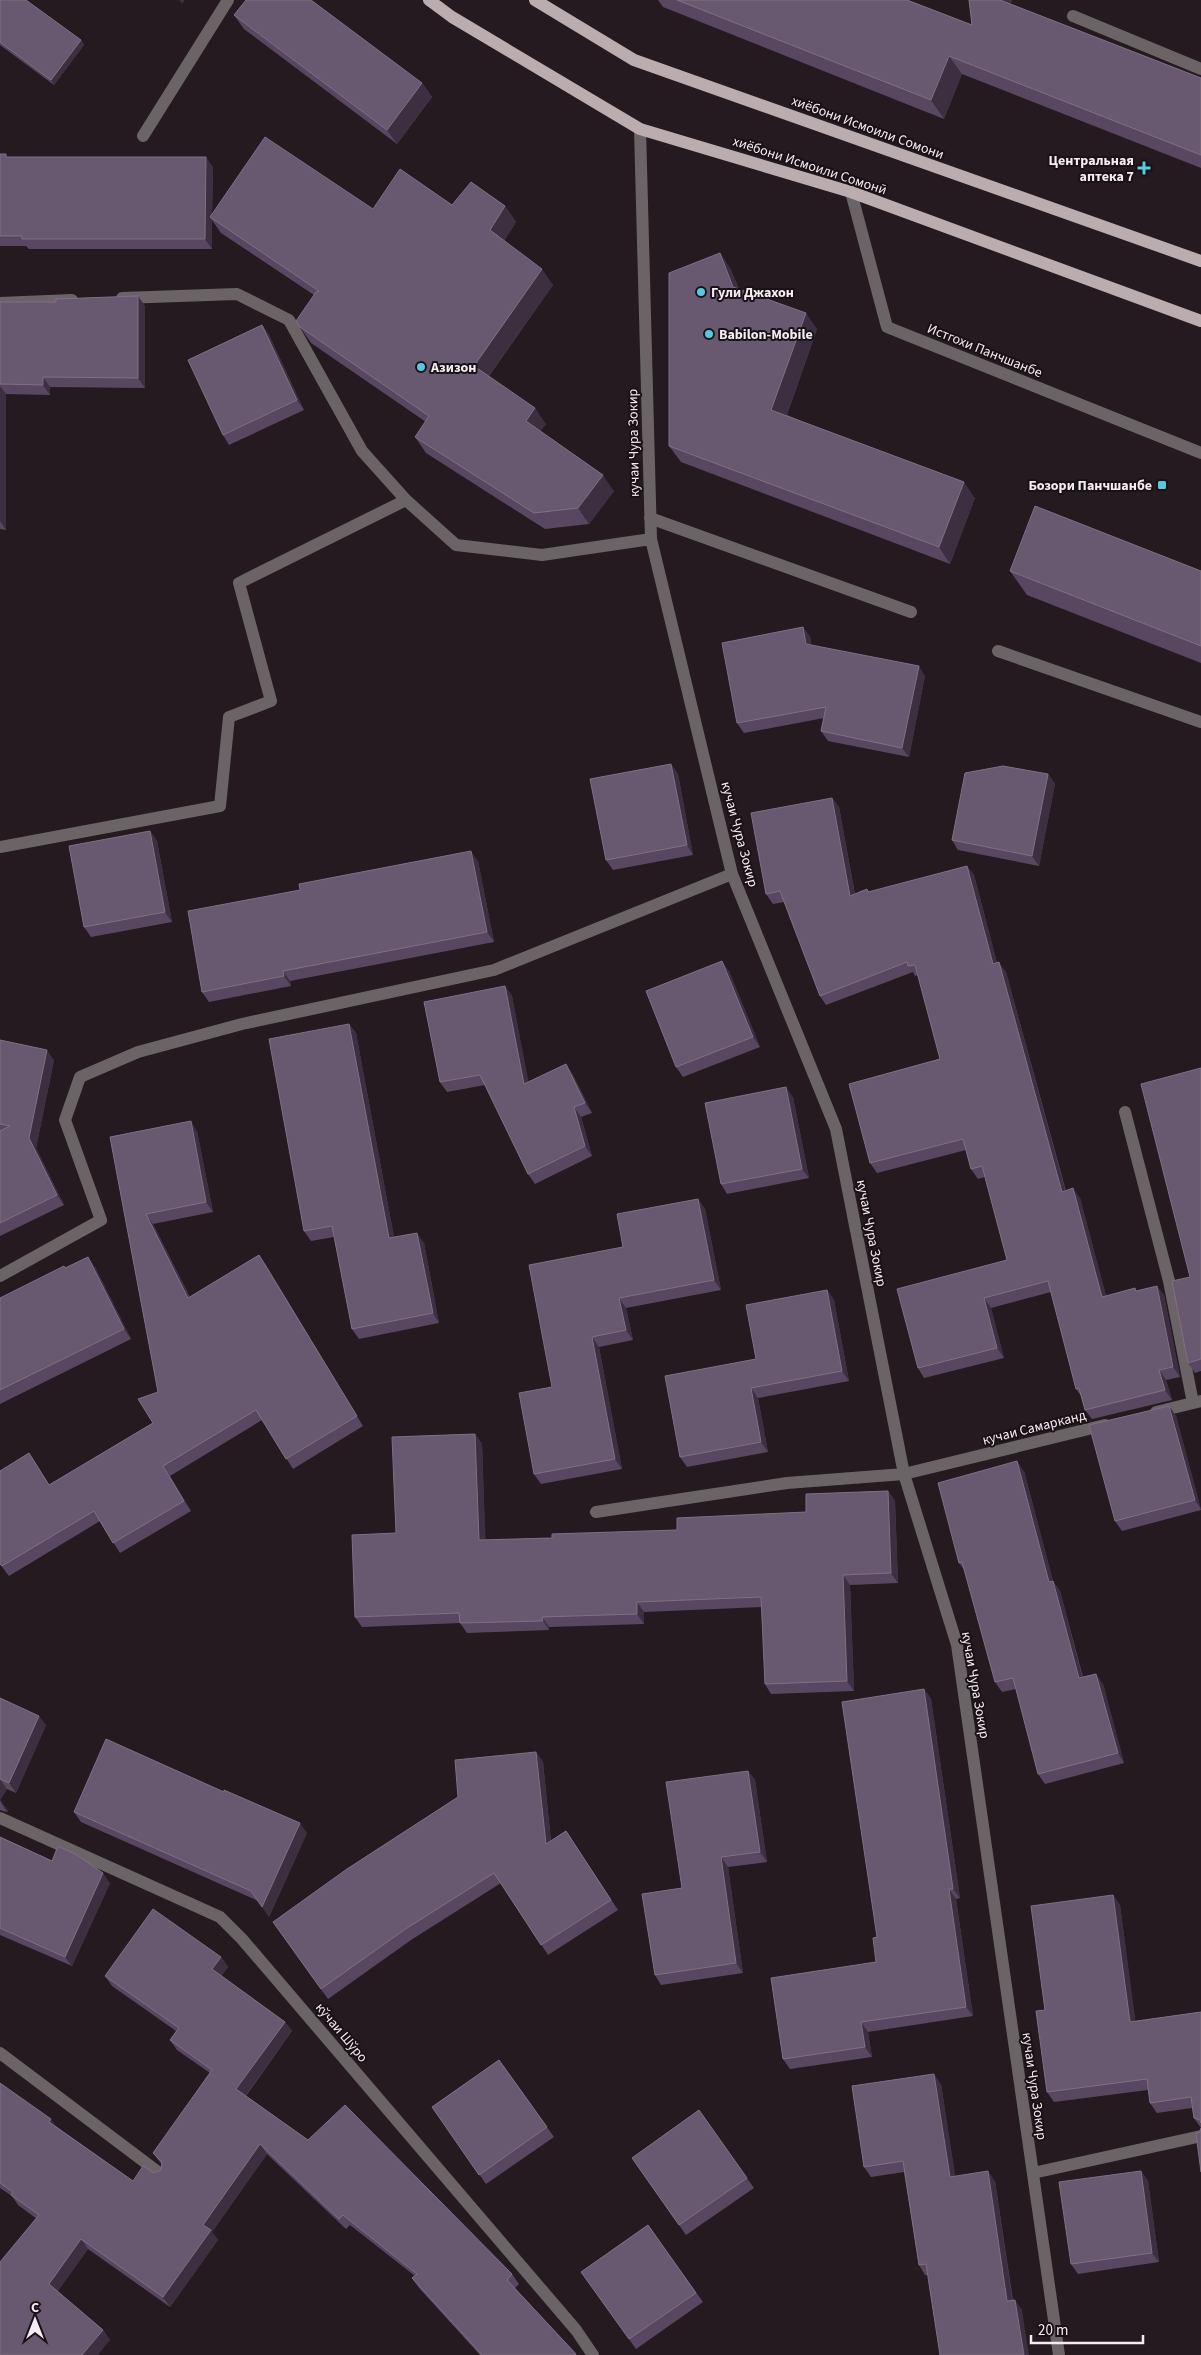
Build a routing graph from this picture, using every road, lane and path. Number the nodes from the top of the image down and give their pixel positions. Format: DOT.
graph roads {
  1 [pos="228,0"];
  2 [pos="430,0"];
  3 [pos="535,0"];
  4 [pos="1073,16"];
  5 [pos="1201,69"];
  6 [pos="640,129"];
  7 [pos="143,136"];
  8 [pos="851,192"];
  9 [pos="1201,261"];
  10 [pos="108,299"];
  11 [pos="89,300"];
  12 [pos="0,303"];
  13 [pos="1201,321"];
  14 [pos="1201,453"];
  15 [pos="406,500"];
  16 [pos="650,518"];
  17 [pos="651,539"];
  18 [pos="911,612"];
  19 [pos="998,651"];
  20 [pos="1201,722"];
  21 [pos="0,847"];
  22 [pos="732,874"];
  23 [pos="1125,1112"];
  24 [pos="0,1276"];
  25 [pos="1197,1402"];
  26 [pos="1145,1415"];
  27 [pos="1116,1422"];
  28 [pos="904,1474"];
  29 [pos="596,1512"];
  30 [pos="0,1818"];
  31 [pos="0,2053"];
  32 [pos="1201,2136"];
  33 [pos="1033,2173"];
  34 [pos="162,2175"];
  35 [pos="593,2355"];
  36 [pos="1059,2355"];
  1 -- 7 [label="street"];
  2 -- 6 [label="main road, хиёбони Исмоили Сомонӣ"];
  3 -- 9 [label="main road, хиёбони Исмоили Сомони"];
  4 -- 5 [label="street"];
  6 -- 8 [label="main road, хиёбони Исмоили Сомонӣ"];
  6 -- 16 [label="street, кучаи Чура Зокир"];
  8 -- 13 [label="main road, хиёбони Исмоили Сомонӣ"];
  8 -- 14 [label="street, Истгохи Панчшанбе"];
  10 -- 15 [label="street"];
  11 -- 12 [label="street"];
  15 -- 17 [label="street"];
  15 -- 21 [label="street"];
  16 -- 17 [label="street, кучаи Чура Зокир"];
  16 -- 18 [label="street"];
  17 -- 22 [label="street, кучаи Чура Зокир"];
  19 -- 20 [label="street"];
  22 -- 24 [label="street"];
  22 -- 28 [label="street, кучаи Чура Зокир"];
  23 -- 25 [label="street"];
  25 -- 26 [label="street"];
  27 -- 28 [label="street, кучаи Самарканд"];
  28 -- 29 [label="street, кучаи Самарканд"];
  28 -- 33 [label="street, кучаи Чура Зокир"];
  30 -- 35 [label="street, кўчаи Шўро"];
  31 -- 34 [label="street"];
  32 -- 33 [label="street"];
  33 -- 36 [label="street, кучаи Чура Зокир"];
}
